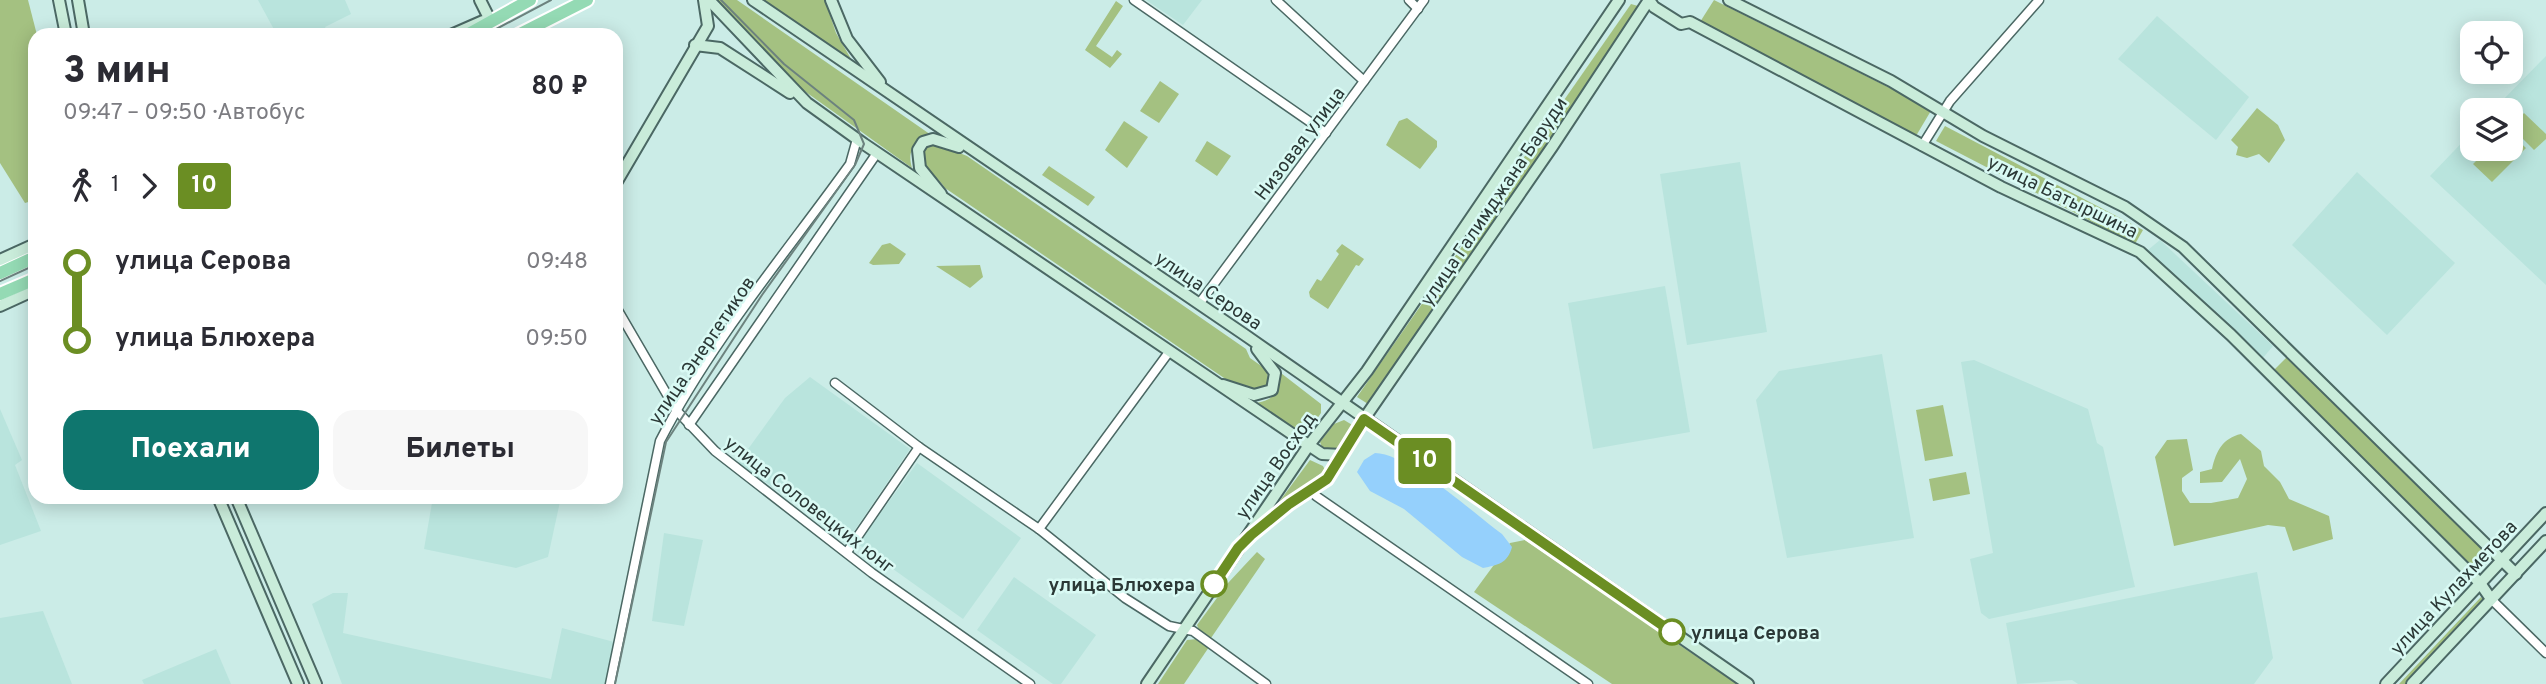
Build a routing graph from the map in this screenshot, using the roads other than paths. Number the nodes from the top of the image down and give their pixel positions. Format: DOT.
graph roads {
  1 [pos="59,0"];
  2 [pos="78,0"];
  3 [pos="480,0"];
  4 [pos="530,0"];
  5 [pos="706,0"];
  6 [pos="753,0"];
  7 [pos="831,0"];
  8 [pos="1134,0"];
  9 [pos="1276,0"];
  10 [pos="1409,0"];
  11 [pos="1424,0"];
  12 [pos="1619,0"];
  13 [pos="1649,0"];
  14 [pos="1729,0"];
  15 [pos="2039,0"];
  16 [pos="585,1"];
  17 [pos="1418,9"];
  18 [pos="508,12"];
  19 [pos="489,18"];
  20 [pos="65,28"];
  21 [pos="83,28"];
  22 [pos="467,28"];
  23 [pos="479,28"];
  24 [pos="532,28"];
  25 [pos="542,28"];
  26 [pos="695,45"];
  27 [pos="1364,81"];
  28 [pos="888,92"];
  29 [pos="807,103"];
  30 [pos="1943,111"];
  31 [pos="1326,133"];
  32 [pos="857,139"];
  33 [pos="1922,145"];
  34 [pos="877,153"];
  35 [pos="975,153"];
  36 [pos="623,171"];
  37 [pos="943,198"];
  38 [pos="28,247"];
  39 [pos="0,260"];
  40 [pos="28,260"];
  41 [pos="0,273"];
  42 [pos="28,282"];
  43 [pos="28,293"];
  44 [pos="0,295"];
  45 [pos="1199,304"];
  46 [pos="0,306"];
  47 [pos="623,319"];
  48 [pos="1245,335"];
  49 [pos="1169,352"];
  50 [pos="835,383"];
  51 [pos="1213,383"];
  52 [pos="1341,403"];
  53 [pos="676,410"];
  54 [pos="1364,419"];
  55 [pos="689,425"];
  56 [pos="1308,445"];
  57 [pos="919,447"];
  58 [pos="1342,454"];
  59 [pos="1317,496"];
  60 [pos="221,504"];
  61 [pos="239,504"];
  62 [pos="2546,513"];
  63 [pos="1039,529"];
  64 [pos="2546,541"];
  65 [pos="1238,548"];
  66 [pos="847,552"];
  67 [pos="2502,560"];
  68 [pos="2516,574"];
  69 [pos="2480,583"];
  70 [pos="2491,599"];
  71 [pos="1184,629"];
  72 [pos="2546,653"];
  73 [pos="298,684"];
  74 [pos="316,684"];
  75 [pos="610,684"];
  76 [pos="1030,684"];
  77 [pos="1147,684"];
  78 [pos="1266,684"];
  79 [pos="1588,684"];
  80 [pos="1748,684"];
  81 [pos="2386,684"];
  82 [pos="2412,684"];
  1 -- 20 [label="street"];
  2 -- 21 [label="street"];
  3 -- 19 [label="street"];
  4 -- 18 [label="main road"];
  5 -- 26 [label="street"];
  5 -- 29 [label="street"];
  6 -- 28 [label="street, улица Серова"];
  7 -- 28 [label="street"];
  8 -- 31 [label="street"];
  9 -- 27 [label="street"];
  10 -- 17 [label="street"];
  11 -- 17 [label="street, Низовая улица"];
  12 -- 52 [label="street, улица Галимджана Баруди"];
  13 -- 33 [label="street, улица Батыршина"];
  13 -- 54 [label="street, улица Галимджана Баруди"];
  14 -- 30 [label="street, улица Батыршина"];
  15 -- 30 [label="street"];
  16 -- 24 [label="main road"];
  16 -- 25 [label="street"];
  17 -- 27 [label="street, Низовая улица"];
  18 -- 19 [label="street"];
  18 -- 23 [label="main road"];
  19 -- 22 [label="street"];
  26 -- 29 [label="street"];
  26 -- 36 [label="street"];
  27 -- 31 [label="street, Низовая улица"];
  28 -- 35 [label="street, улица Серова"];
  29 -- 32 [label="street"];
  30 -- 33 [label="street"];
  30 -- 67 [label="street, улица Батыршина"];
  31 -- 45 [label="street, Низовая улица"];
  32 -- 34 [label="street"];
  32 -- 53 [label="street, улица Энергетиков"];
  33 -- 69 [label="street, улица Батыршина"];
  34 -- 37 [label="street"];
  34 -- 55 [label="street, улица Энергетиков"];
  35 -- 37 [label="street"];
  35 -- 45 [label="street, улица Серова"];
  37 -- 49 [label="street"];
  38 -- 39 [label="street"];
  40 -- 41 [label="main road"];
  42 -- 44 [label="main road"];
  43 -- 46 [label="street"];
  45 -- 48 [label="street, улица Серова"];
  47 -- 53 [label="street, улица Соловецких юнг"];
  48 -- 51 [label="street"];
  48 -- 52 [label="street, улица Серова"];
  49 -- 51 [label="street"];
  49 -- 63 [label="street"];
  50 -- 57 [label="street"];
  51 -- 56 [label="street"];
  52 -- 54 [label="street, улица Серова"];
  52 -- 56 [label="street, улица Восход"];
  53 -- 55 [label="street, улица Соловецких юнг"];
  53 -- 75 [label="street, улица Энергетиков"];
  54 -- 58 [label="street, улица Восход"];
  54 -- 80 [label="street, улица Серова"];
  55 -- 66 [label="street, улица Соловецких юнг"];
  56 -- 58 [label="street"];
  56 -- 65 [label="street, улица Восход"];
  57 -- 63 [label="street"];
  57 -- 66 [label="street"];
  58 -- 65 [label="street, улица Восход"];
  59 -- 79 [label="street"];
  60 -- 73 [label="street"];
  61 -- 74 [label="street"];
  62 -- 67 [label="street, улица Кулахметова"];
  63 -- 71 [label="street"];
  64 -- 68 [label="street, улица Кулахметова"];
  65 -- 71 [label="street, улица Восход"];
  66 -- 76 [label="street, улица Соловецких юнг"];
  67 -- 68 [label="street, улица Батыршина"];
  67 -- 69 [label="street, улица Кулахметова"];
  68 -- 70 [label="street, улица Кулахметова"];
  69 -- 70 [label="street, улица Батыршина"];
  69 -- 81 [label="street, улица Кулахметова"];
  70 -- 72 [label="street"];
  70 -- 82 [label="street, улица Кулахметова"];
  71 -- 77 [label="street, улица Восход"];
  71 -- 78 [label="street"];
}
